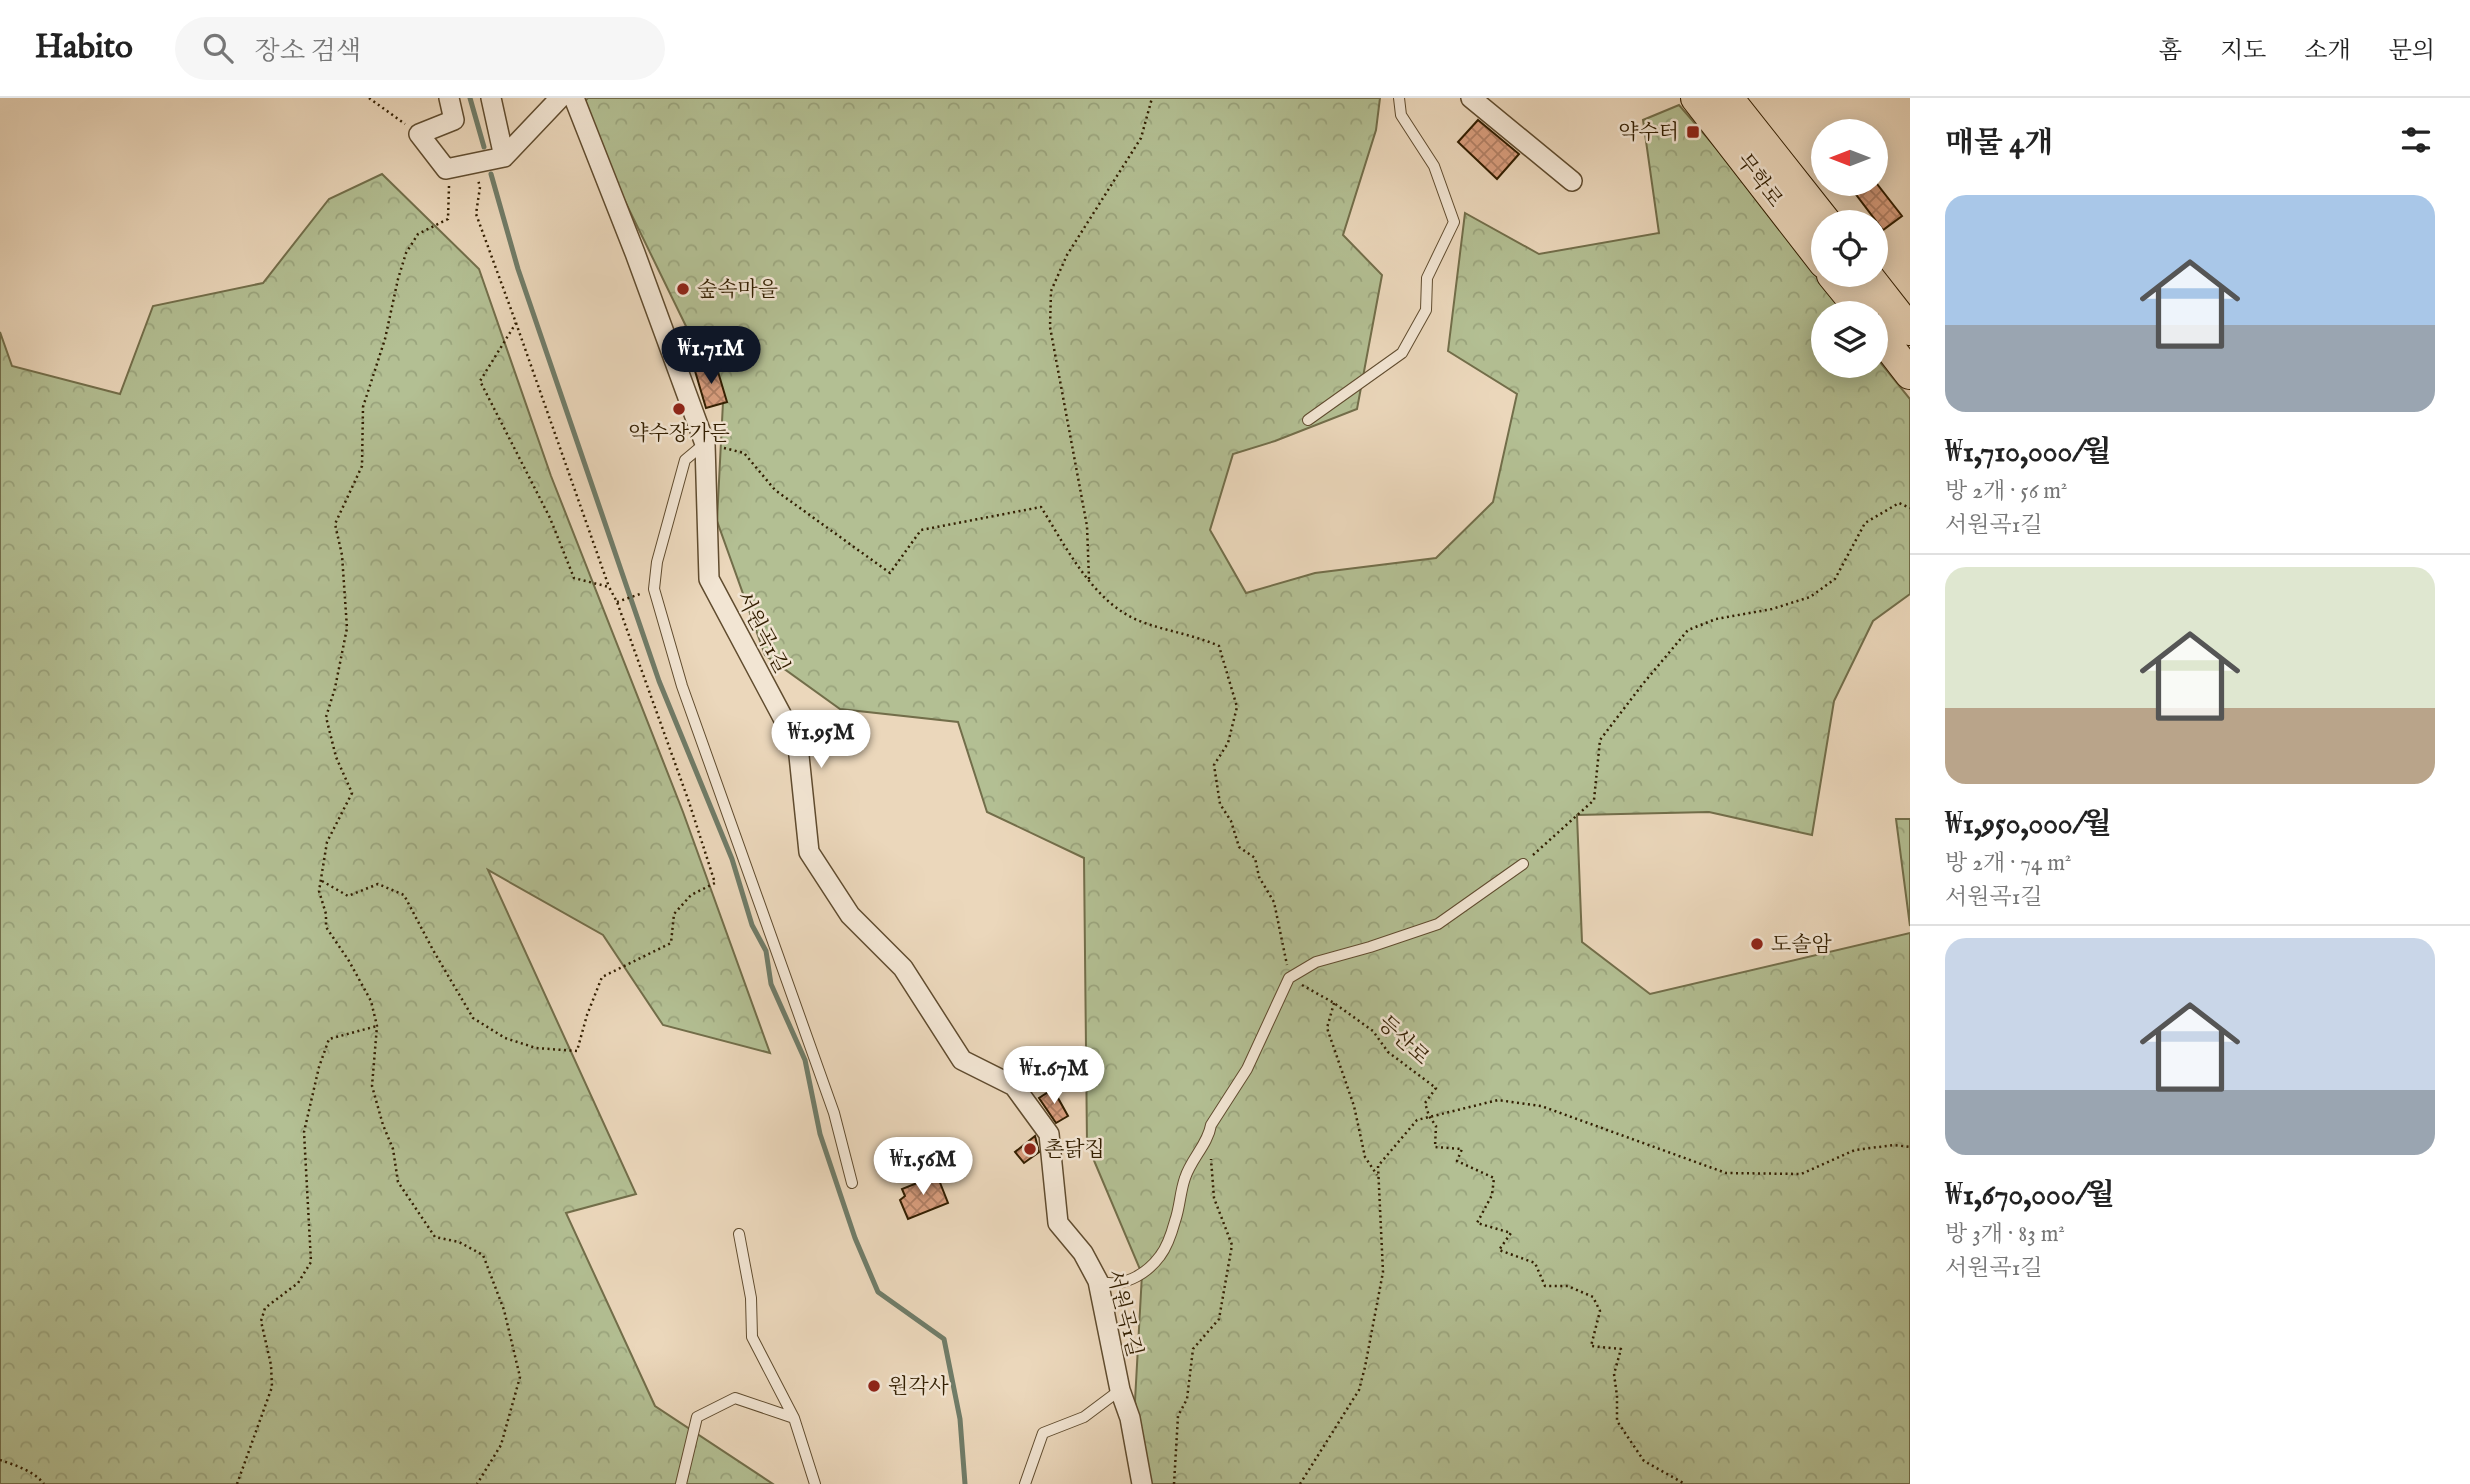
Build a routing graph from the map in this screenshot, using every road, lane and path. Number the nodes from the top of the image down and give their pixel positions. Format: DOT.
graph roads {
  1 [pos="369,98"];
  2 [pos="449,98"];
  3 [pos="491,98"];
  4 [pos="560,98"];
  5 [pos="574,98"];
  6 [pos="1152,98"];
  7 [pos="1399,98"];
  8 [pos="1471,98"];
  9 [pos="1696,98"];
  10 [pos="1728,98"];
  11 [pos="419,134"];
  12 [pos="504,157"];
  13 [pos="475,163"];
  14 [pos="450,168"];
  15 [pos="1572,181"];
  16 [pos="1817,210"];
  17 [pos="1811,246"];
  18 [pos="1842,287"];
  19 [pos="1876,287"];
  20 [pos="1853,301"];
  21 [pos="516,323"];
  22 [pos="1910,330"];
  23 [pos="1888,346"];
  24 [pos="1910,374"];
  25 [pos="1308,420"];
  26 [pos="705,444"];
  27 [pos="1910,508"];
  28 [pos="1090,580"];
  29 [pos="609,587"];
  30 [pos="645,592"];
  31 [pos="617,602"];
  32 [pos="1523,864"];
  33 [pos="322,881"];
  34 [pos="1289,978"];
  35 [pos="1334,1003"];
  36 [pos="377,1026"];
  37 [pos="1429,1116"];
  38 [pos="1209,1135"];
  39 [pos="1910,1147"];
  40 [pos="1379,1178"];
  41 [pos="852,1182"];
  42 [pos="739,1234"];
  43 [pos="1098,1281"];
  44 [pos="1120,1390"];
  45 [pos="794,1418"];
  46 [pos="0,1460"];
  47 [pos="44,1484"];
  48 [pos="237,1484"];
  49 [pos="477,1484"];
  50 [pos="681,1484"];
  51 [pos="815,1484"];
  52 [pos="1025,1484"];
  53 [pos="1142,1484"];
  54 [pos="1174,1484"];
  55 [pos="1300,1484"];
  56 [pos="1685,1484"];
  1 -- 11 [label="path"];
  2 -- 11 [label="street"];
  3 -- 12 [label="street"];
  4 -- 12 [label="street"];
  5 -- 26 [label="street, 서원곡1길"];
  6 -- 28 [label="path"];
  7 -- 25 [label="lane"];
  8 -- 15 [label="street"];
  9 -- 17 [label="main road, 무학로"];
  10 -- 16 [label="main road, 무학로"];
  11 -- 14 [label="street"];
  12 -- 13 [label="street"];
  13 -- 14 [label="street"];
  13 -- 21 [label="path"];
  14 -- 33 [label="path"];
  18 -- 20 [label="main road"];
  19 -- 22 [label="main road"];
  21 -- 29 [label="path"];
  21 -- 29 [label="path"];
  23 -- 24 [label="main road"];
  26 -- 28 [label="path"];
  26 -- 41 [label="lane"];
  26 -- 43 [label="street, 서원곡1길"];
  27 -- 32 [label="path"];
  28 -- 34 [label="path"];
  29 -- 31 [label="path"];
  30 -- 31 [label="path"];
  31 -- 33 [label="path"];
  32 -- 34 [label="lane"];
  33 -- 36 [label="path"];
  34 -- 35 [label="path, 등산로"];
  34 -- 38 [label="lane"];
  35 -- 37 [label="path, 등산로"];
  35 -- 40 [label="path"];
  36 -- 48 [label="path"];
  36 -- 49 [label="path"];
  37 -- 39 [label="path"];
  37 -- 40 [label="path"];
  37 -- 56 [label="path, 등산로"];
  38 -- 43 [label="lane"];
  38 -- 54 [label="path"];
  40 -- 55 [label="path"];
  42 -- 45 [label="lane"];
  43 -- 44 [label="street, 서원곡1길"];
  44 -- 52 [label="lane, 서원곡1길"];
  44 -- 53 [label="street, 서원곡1길"];
  45 -- 50 [label="lane"];
  45 -- 51 [label="lane"];
  46 -- 47 [label="path"];
}
